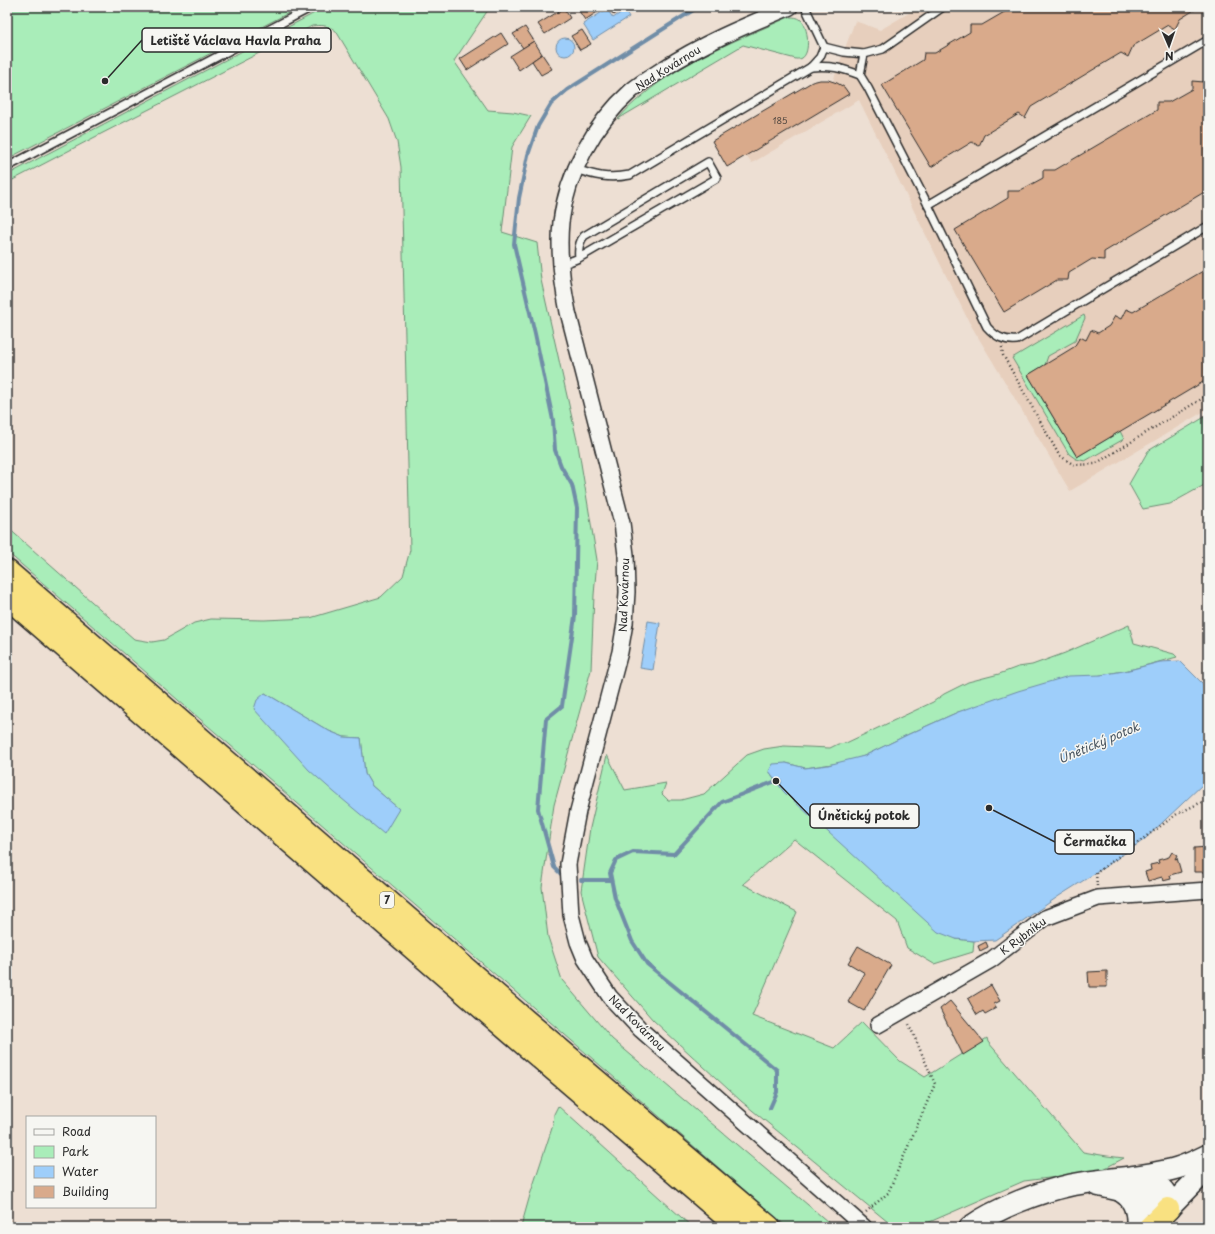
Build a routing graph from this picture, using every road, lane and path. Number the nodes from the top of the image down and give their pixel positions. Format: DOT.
graph roads {
  1 [pos="312,7"];
  2 [pos="790,7"];
  3 [pos="806,7"];
  4 [pos="943,7"];
  5 [pos="1208,40"];
  6 [pos="824,47"];
  7 [pos="864,54"];
  8 [pos="811,67"];
  9 [pos="860,74"];
  10 [pos="7,167"];
  11 [pos="576,169"];
  12 [pos="928,204"];
  13 [pos="1208,226"];
  14 [pos="579,258"];
  15 [pos="561,263"];
  16 [pos="1003,339"];
  17 [pos="1208,395"];
  18 [pos="7,571"];
  19 [pos="7,597"];
  20 [pos="1208,799"];
  21 [pos="1208,890"];
  22 [pos="1098,898"];
  23 [pos="903,1011"];
  24 [pos="878,1025"];
  25 [pos="1208,1155"];
  26 [pos="1208,1168"];
  27 [pos="1126,1184"];
  28 [pos="1168,1209"];
  29 [pos="862,1224"];
  30 [pos="970,1225"];
  31 [pos="738,1227"];
  32 [pos="769,1227"];
  33 [pos="1137,1227"];
  34 [pos="1150,1227"];
  1 -- 10 [label="lane"];
  2 -- 11 [label="street, Nad Kovárnou"];
  3 -- 6 [label="lane"];
  4 -- 7 [label="lane"];
  5 -- 12 [label="lane"];
  6 -- 7 [label="lane"];
  6 -- 8 [label="lane"];
  7 -- 9 [label="lane"];
  8 -- 9 [label="lane"];
  8 -- 11 [label="lane"];
  9 -- 12 [label="lane"];
  11 -- 15 [label="street, Nad Kovárnou"];
  12 -- 16 [label="lane"];
  13 -- 16 [label="lane"];
  14 -- 14 [label="lane"];
  14 -- 15 [label="lane"];
  15 -- 29 [label="street, Nad Kovárnou"];
  16 -- 17 [label="path"];
  18 -- 32 [label="highway, 7"];
  19 -- 31 [label="highway, 7"];
  20 -- 22 [label="path"];
  21 -- 22 [label="street, K Rybníku"];
  22 -- 23 [label="street, K Rybníku"];
  23 -- 24 [label="street, K Rybníku"];
  23 -- 29 [label="path"];
  25 -- 27 [label="street"];
  26 -- 28 [label="street"];
  27 -- 28 [label="street"];
  27 -- 30 [label="street"];
  27 -- 33 [label="street"];
  28 -- 34 [label="highway"];
}
